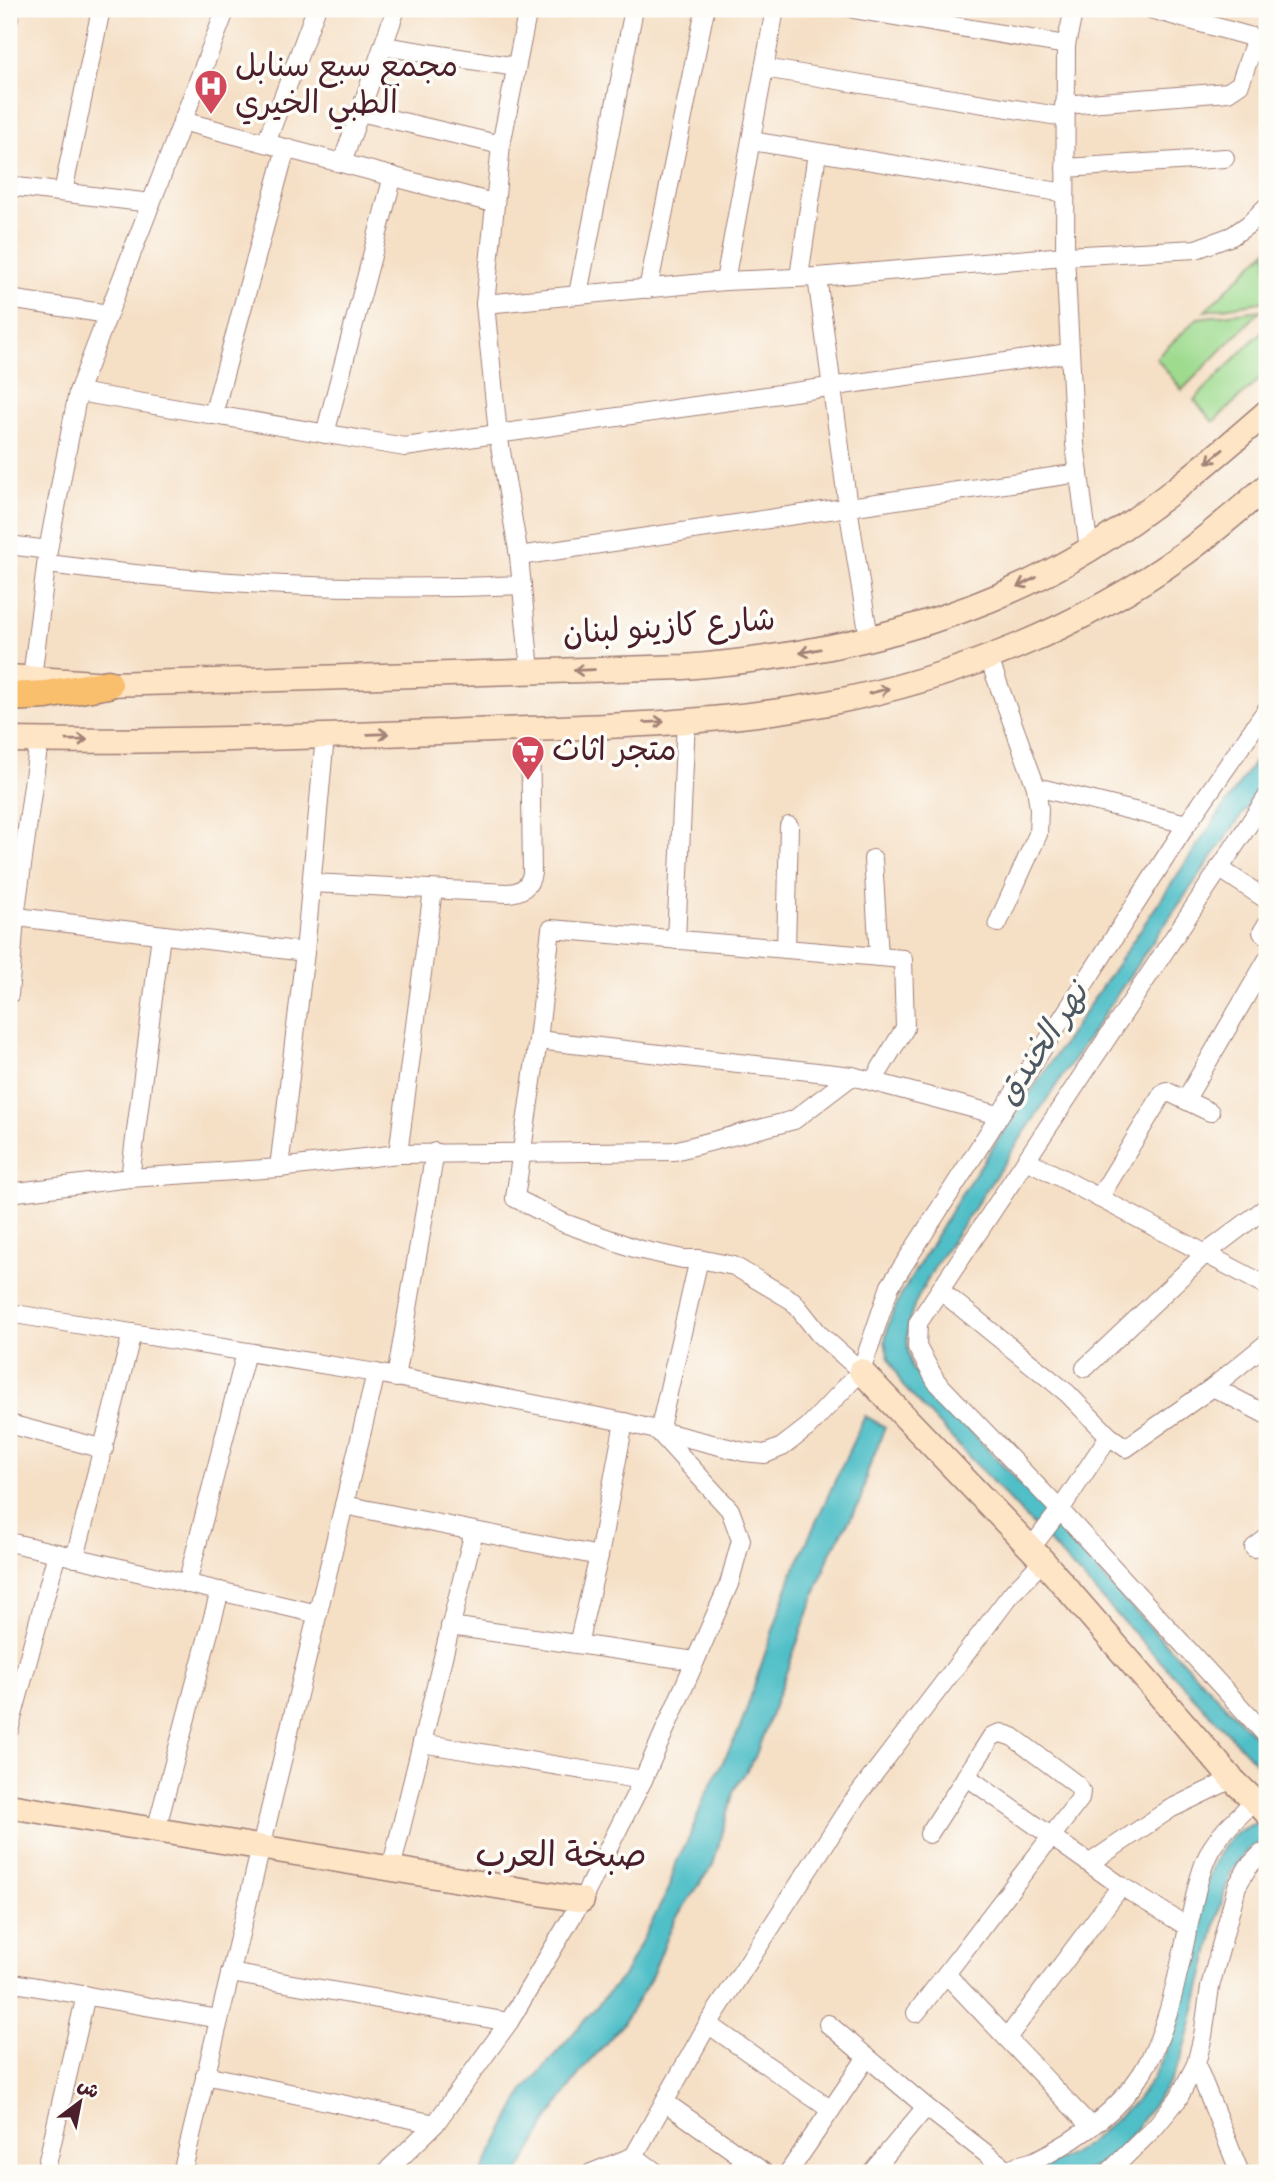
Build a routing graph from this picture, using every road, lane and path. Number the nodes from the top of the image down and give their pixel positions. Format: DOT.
graph roads {
  1 [pos="10,9"];
  2 [pos="101,9"];
  3 [pos="226,9"];
  4 [pos="316,9"];
  5 [pos="396,9"];
  6 [pos="528,9"];
  7 [pos="634,9"];
  8 [pos="705,9"];
  9 [pos="775,9"];
  10 [pos="853,9"];
  11 [pos="1074,9"];
  12 [pos="1151,9"];
  13 [pos="9,18"];
  14 [pos="1262,40"];
  15 [pos="1066,45"];
  16 [pos="383,46"];
  17 [pos="516,66"];
  18 [pos="764,68"];
  19 [pos="1064,111"];
  20 [pos="360,112"];
  21 [pos="182,121"];
  22 [pos="752,141"];
  23 [pos="266,143"];
  24 [pos="501,145"];
  25 [pos="286,148"];
  26 [pos="817,153"];
  27 [pos="1225,158"];
  28 [pos="342,163"];
  29 [pos="1065,168"];
  30 [pos="393,176"];
  31 [pos="9,186"];
  32 [pos="64,192"];
  33 [pos="1065,193"];
  34 [pos="151,203"];
  35 [pos="493,203"];
  36 [pos="1267,206"];
  37 [pos="1065,256"];
  38 [pos="808,277"];
  39 [pos="725,281"];
  40 [pos="648,289"];
  41 [pos="578,294"];
  42 [pos="9,299"];
  43 [pos="485,304"];
  44 [pos="108,314"];
  45 [pos="1069,353"];
  46 [pos="831,387"];
  47 [pos="78,392"];
  48 [pos="1267,412"];
  49 [pos="213,415"];
  50 [pos="326,434"];
  51 [pos="498,434"];
  52 [pos="1079,473"];
  53 [pos="1264,492"];
  54 [pos="848,507"];
  55 [pos="9,545"];
  56 [pos="1089,550"];
  57 [pos="519,556"];
  58 [pos="48,557"];
  59 [pos="522,585"];
  60 [pos="869,638"];
  61 [pos="988,656"];
  62 [pos="530,671"];
  63 [pos="20,677"];
  64 [pos="108,684"];
  65 [pos="9,697"];
  66 [pos="1267,709"];
  67 [pos="686,720"];
  68 [pos="530,729"];
  69 [pos="325,736"];
  70 [pos="9,740"];
  71 [pos="38,741"];
  72 [pos="1036,787"];
  73 [pos="1267,797"];
  74 [pos="1187,824"];
  75 [pos="789,827"];
  76 [pos="873,859"];
  77 [pos="1219,868"];
  78 [pos="312,883"];
  79 [pos="433,890"];
  80 [pos="1267,900"];
  81 [pos="12,917"];
  82 [pos="998,923"];
  83 [pos="1267,923"];
  84 [pos="161,935"];
  85 [pos="1267,936"];
  86 [pos="676,940"];
  87 [pos="786,949"];
  88 [pos="305,952"];
  89 [pos="879,957"];
  90 [pos="1267,960"];
  91 [pos="9,995"];
  92 [pos="538,1040"];
  93 [pos="852,1076"];
  94 [pos="873,1081"];
  95 [pos="1186,1100"];
  96 [pos="1210,1112"];
  97 [pos="998,1115"];
  98 [pos="435,1152"];
  99 [pos="398,1154"];
  100 [pos="522,1154"];
  101 [pos="1027,1160"];
  102 [pos="279,1168"];
  103 [pos="130,1178"];
  104 [pos="9,1193"];
  105 [pos="1099,1198"];
  106 [pos="1267,1207"];
  107 [pos="1205,1254"];
  108 [pos="699,1259"];
  109 [pos="1267,1286"];
  110 [pos="941,1292"];
  111 [pos="9,1313"];
  112 [pos="132,1333"];
  113 [pos="1267,1343"];
  114 [pos="246,1352"];
  115 [pos="1085,1368"];
  116 [pos="861,1371"];
  117 [pos="376,1373"];
  118 [pos="396,1378"];
  119 [pos="1213,1387"];
  120 [pos="1267,1415"];
  121 [pos="624,1422"];
  122 [pos="9,1424"];
  123 [pos="659,1432"];
  124 [pos="1109,1436"];
  125 [pos="104,1449"];
  126 [pos="344,1505"];
  127 [pos="1058,1512"];
  128 [pos="474,1531"];
  129 [pos="9,1542"];
  130 [pos="1036,1550"];
  131 [pos="57,1553"];
  132 [pos="599,1556"];
  133 [pos="75,1558"];
  134 [pos="187,1584"];
  135 [pos="220,1591"];
  136 [pos="318,1614"];
  137 [pos="450,1626"];
  138 [pos="578,1644"];
  139 [pos="695,1661"];
  140 [pos="9,1730"];
  141 [pos="1267,1736"];
  142 [pos="422,1743"];
  143 [pos="966,1776"];
  144 [pos="1232,1779"];
  145 [pos="643,1780"];
  146 [pos="9,1807"];
  147 [pos="1261,1807"];
  148 [pos="156,1830"];
  149 [pos="929,1834"];
  150 [pos="1052,1836"];
  151 [pos="261,1847"];
  152 [pos="1267,1853"];
  153 [pos="1090,1863"];
  154 [pos="391,1869"];
  155 [pos="1121,1886"];
  156 [pos="582,1900"];
  157 [pos="1188,1927"];
  158 [pos="230,1973"];
  159 [pos="947,1974"];
  160 [pos="9,1982"];
  161 [pos="86,1995"];
  162 [pos="916,2013"];
  163 [pos="219,2019"];
  164 [pos="509,2022"];
  165 [pos="708,2024"];
  166 [pos="828,2024"];
  167 [pos="1007,2038"];
  168 [pos="867,2057"];
  169 [pos="1196,2064"];
  170 [pos="205,2075"];
  171 [pos="666,2103"];
  172 [pos="926,2107"];
  173 [pos="831,2110"];
  174 [pos="435,2123"];
  175 [pos="1091,2127"];
  176 [pos="634,2156"];
  177 [pos="740,2166"];
  178 [pos="1004,2171"];
  179 [pos="45,2173"];
  180 [pos="181,2173"];
  181 [pos="385,2173"];
  182 [pos="591,2173"];
  183 [pos="657,2173"];
  184 [pos="765,2173"];
  185 [pos="788,2173"];
  186 [pos="871,2173"];
  187 [pos="1108,2173"];
  188 [pos="1240,2173"];
  1 -- 13 [label="street"];
  2 -- 32 [label="street"];
  3 -- 21 [label="street"];
  4 -- 23 [label="street"];
  5 -- 16 [label="street"];
  6 -- 17 [label="street"];
  7 -- 41 [label="street"];
  8 -- 40 [label="street"];
  9 -- 18 [label="street"];
  10 -- 15 [label="street"];
  11 -- 15 [label="street"];
  12 -- 14 [label="street"];
  14 -- 19 [label="street"];
  15 -- 19 [label="street"];
  16 -- 17 [label="street"];
  16 -- 20 [label="street"];
  17 -- 24 [label="street"];
  18 -- 19 [label="street"];
  18 -- 22 [label="street"];
  19 -- 29 [label="street"];
  20 -- 24 [label="street"];
  20 -- 28 [label="street"];
  21 -- 23 [label="street"];
  21 -- 34 [label="street"];
  22 -- 26 [label="street"];
  22 -- 39 [label="street"];
  23 -- 25 [label="street"];
  24 -- 35 [label="street"];
  25 -- 28 [label="street"];
  25 -- 49 [label="street"];
  26 -- 33 [label="street"];
  26 -- 38 [label="street"];
  27 -- 29 [label="street"];
  28 -- 30 [label="street"];
  29 -- 33 [label="street"];
  30 -- 35 [label="street"];
  30 -- 50 [label="street"];
  31 -- 32 [label="street"];
  32 -- 34 [label="street"];
  33 -- 37 [label="street"];
  34 -- 44 [label="street"];
  35 -- 43 [label="street"];
  36 -- 37 [label="street"];
  37 -- 38 [label="street"];
  37 -- 45 [label="street"];
  38 -- 39 [label="street"];
  38 -- 46 [label="street"];
  39 -- 40 [label="street"];
  40 -- 41 [label="street"];
  41 -- 43 [label="street"];
  42 -- 44 [label="street"];
  43 -- 51 [label="street"];
  44 -- 47 [label="street"];
  45 -- 46 [label="street"];
  45 -- 52 [label="street"];
  46 -- 51 [label="street"];
  46 -- 54 [label="street"];
  47 -- 49 [label="street"];
  47 -- 58 [label="street"];
  48 -- 56 [label="main road, شارع كازينو لبنان, one-way"];
  49 -- 50 [label="street"];
  50 -- 51 [label="street"];
  51 -- 57 [label="street"];
  52 -- 54 [label="street"];
  52 -- 56 [label="street"];
  53 -- 61 [label="main road"];
  54 -- 57 [label="street"];
  54 -- 60 [label="street"];
  55 -- 58 [label="street"];
  56 -- 60 [label="main road, شارع كازينو لبنان, one-way"];
  57 -- 59 [label="street"];
  58 -- 59 [label="street"];
  58 -- 63 [label="street"];
  59 -- 62 [label="street"];
  60 -- 62 [label="main road, شارع كازينو لبنان, one-way"];
  67 -- 61 [label="main road, one-way"];
  61 -- 72 [label="street"];
  62 -- 64 [label="main road, شارع كازينو لبنان"];
  63 -- 64 [label="main road, شارع كازينو لبنان"];
  64 -- 65 [label="main road"];
  66 -- 74 [label="street"];
  68 -- 67 [label="main road, one-way"];
  67 -- 86 [label="street"];
  69 -- 68 [label="main road, one-way"];
  68 -- 79 [label="street"];
  71 -- 69 [label="main road, one-way"];
  69 -- 78 [label="street"];
  70 -- 71 [label="main road"];
  71 -- 81 [label="street"];
  72 -- 74 [label="street"];
  72 -- 82 [label="street"];
  73 -- 77 [label="street"];
  74 -- 97 [label="street"];
  75 -- 87 [label="street"];
  76 -- 89 [label="street"];
  77 -- 80 [label="street"];
  77 -- 101 [label="street"];
  78 -- 79 [label="street"];
  78 -- 88 [label="street"];
  79 -- 99 [label="street"];
  81 -- 84 [label="street"];
  81 -- 91 [label="street"];
  83 -- 85 [label="street"];
  84 -- 88 [label="street"];
  84 -- 103 [label="street"];
  86 -- 87 [label="street"];
  86 -- 92 [label="street"];
  87 -- 89 [label="street"];
  88 -- 102 [label="street"];
  89 -- 94 [label="street"];
  90 -- 95 [label="street"];
  92 -- 93 [label="street"];
  92 -- 100 [label="street"];
  93 -- 94 [label="street"];
  93 -- 100 [label="street"];
  94 -- 97 [label="street"];
  95 -- 96 [label="street"];
  95 -- 105 [label="street"];
  97 -- 116 [label="street"];
  98 -- 99 [label="street"];
  98 -- 100 [label="street"];
  98 -- 118 [label="street"];
  99 -- 102 [label="street"];
  100 -- 108 [label="street"];
  101 -- 105 [label="street"];
  101 -- 110 [label="street"];
  102 -- 103 [label="street"];
  103 -- 104 [label="street"];
  105 -- 107 [label="street"];
  106 -- 107 [label="street"];
  107 -- 109 [label="street"];
  107 -- 115 [label="street"];
  108 -- 116 [label="street"];
  108 -- 123 [label="street"];
  110 -- 124 [label="street"];
  110 -- 127 [label="street"];
  111 -- 112 [label="street"];
  112 -- 114 [label="street"];
  112 -- 125 [label="street"];
  113 -- 119 [label="street"];
  114 -- 117 [label="street"];
  114 -- 134 [label="street"];
  116 -- 123 [label="street"];
  116 -- 130 [label="main road"];
  117 -- 118 [label="street"];
  117 -- 126 [label="street"];
  118 -- 121 [label="street"];
  119 -- 120 [label="street"];
  119 -- 124 [label="street"];
  121 -- 123 [label="street"];
  121 -- 132 [label="street"];
  122 -- 125 [label="street"];
  123 -- 139 [label="street"];
  124 -- 127 [label="street"];
  125 -- 133 [label="street"];
  126 -- 128 [label="street"];
  126 -- 136 [label="street"];
  127 -- 130 [label="street"];
  127 -- 141 [label="street"];
  128 -- 132 [label="street"];
  128 -- 137 [label="street"];
  129 -- 131 [label="street"];
  130 -- 144 [label="main road"];
  130 -- 165 [label="street"];
  131 -- 133 [label="street"];
  131 -- 140 [label="street"];
  132 -- 138 [label="street"];
  133 -- 134 [label="street"];
  134 -- 135 [label="street"];
  135 -- 136 [label="street"];
  135 -- 148 [label="street"];
  136 -- 151 [label="street"];
  137 -- 138 [label="street"];
  137 -- 142 [label="street"];
  138 -- 139 [label="street"];
  139 -- 145 [label="street"];
  142 -- 145 [label="street"];
  142 -- 154 [label="street"];
  143 -- 149 [label="street"];
  143 -- 150 [label="street"];
  143 -- 150 [label="street"];
  144 -- 147 [label="main road"];
  144 -- 153 [label="street"];
  145 -- 156 [label="street"];
  146 -- 148 [label="main road"];
  147 -- 157 [label="street"];
  148 -- 151 [label="main road"];
  150 -- 153 [label="street"];
  150 -- 159 [label="street"];
  151 -- 154 [label="main road"];
  151 -- 158 [label="street"];
  152 -- 169 [label="street"];
  153 -- 155 [label="street"];
  154 -- 156 [label="main road"];
  155 -- 157 [label="street"];
  155 -- 167 [label="street"];
  156 -- 164 [label="street"];
  157 -- 175 [label="street"];
  158 -- 163 [label="street"];
  158 -- 164 [label="street"];
  159 -- 162 [label="street"];
  159 -- 167 [label="street"];
  160 -- 161 [label="street"];
  161 -- 163 [label="street"];
  161 -- 179 [label="street"];
  163 -- 170 [label="street"];
  164 -- 174 [label="street"];
  165 -- 171 [label="street"];
  165 -- 173 [label="street"];
  166 -- 168 [label="street"];
  167 -- 175 [label="street"];
  168 -- 172 [label="street"];
  168 -- 173 [label="street"];
  169 -- 187 [label="street"];
  169 -- 188 [label="street"];
  170 -- 174 [label="street"];
  170 -- 180 [label="street"];
  171 -- 176 [label="street"];
  171 -- 177 [label="street"];
  172 -- 178 [label="street"];
  172 -- 186 [label="street"];
  173 -- 185 [label="street"];
  174 -- 181 [label="street"];
  175 -- 178 [label="street"];
  176 -- 182 [label="street"];
  176 -- 183 [label="street"];
  177 -- 184 [label="street"];
}
